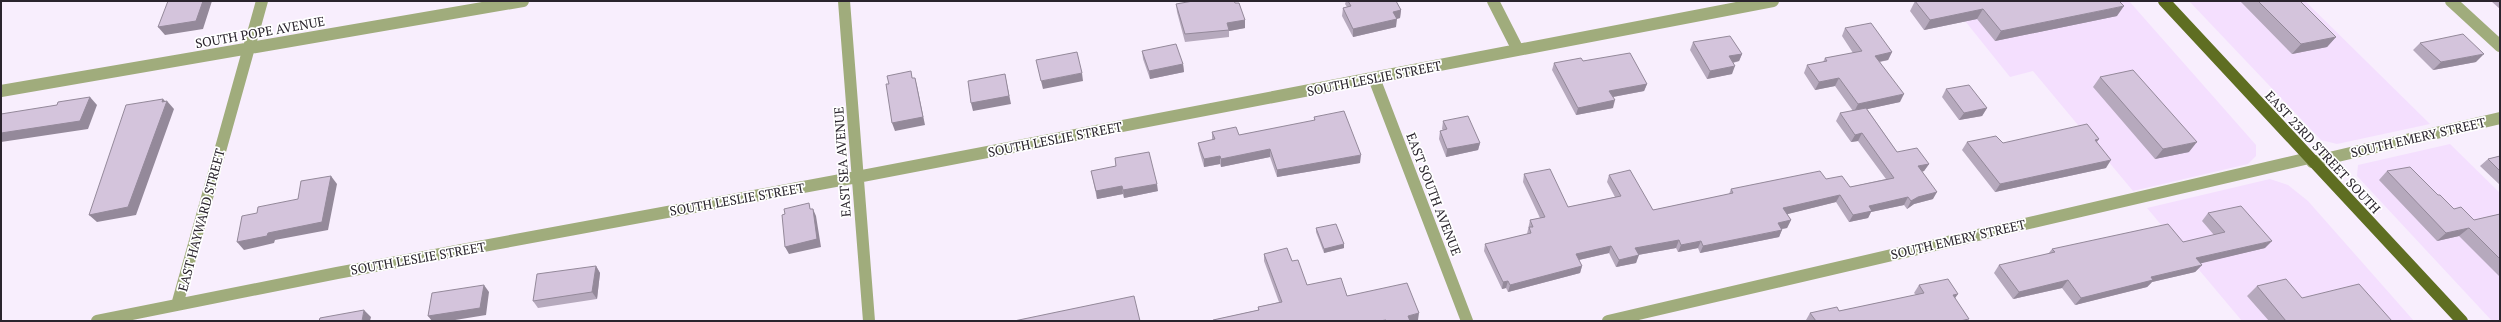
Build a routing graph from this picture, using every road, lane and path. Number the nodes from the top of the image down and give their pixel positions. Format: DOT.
graph roads {
  1 [pos="262,1"];
  2 [pos="523,1"];
  3 [pos="844,1"];
  4 [pos="1493,1"];
  5 [pos="1772,1"];
  6 [pos="2164,1"];
  7 [pos="2451,1"];
  8 [pos="2500,46"];
  9 [pos="248,48"];
  10 [pos="1518,50"];
  11 [pos="1374,78"];
  12 [pos="1,91"];
  13 [pos="2500,118"];
  14 [pos="2310,160"];
  15 [pos="857,177"];
  16 [pos="337,273"];
  17 [pos="177,305"];
  18 [pos="96,321"];
  19 [pos="869,321"];
  20 [pos="1466,321"];
  21 [pos="1608,321"];
  22 [pos="2462,321"];
  1 -- 9 [label="street, EAST HAYWARD STREET"];
  2 -- 9 [label="street, SOUTH POPE AVENUE"];
  3 -- 15 [label="street, EAST SEA AVENUE"];
  4 -- 10 [label="street"];
  5 -- 10 [label="street, SOUTH LESLIE STREET"];
  6 -- 14 [label="main road, EAST 23RD STREET SOUTH"];
  7 -- 8 [label="street"];
  9 -- 12 [label="street, SOUTH POPE AVENUE"];
  9 -- 17 [label="street, EAST HAYWARD STREET"];
  10 -- 11 [label="street, SOUTH LESLIE STREET"];
  11 -- 15 [label="street, SOUTH LESLIE STREET"];
  11 -- 20 [label="street, EAST SOUTH AVENUE"];
  13 -- 14 [label="street, SOUTH EMERY STREET"];
  14 -- 21 [label="street, SOUTH EMERY STREET"];
  14 -- 22 [label="main road, EAST 23RD STREET SOUTH"];
  15 -- 16 [label="street, SOUTH LESLIE STREET"];
  15 -- 19 [label="street, EAST SEA AVENUE"];
  16 -- 17 [label="street, EAST HAYWARD STREET"];
  17 -- 18 [label="street"];
}
